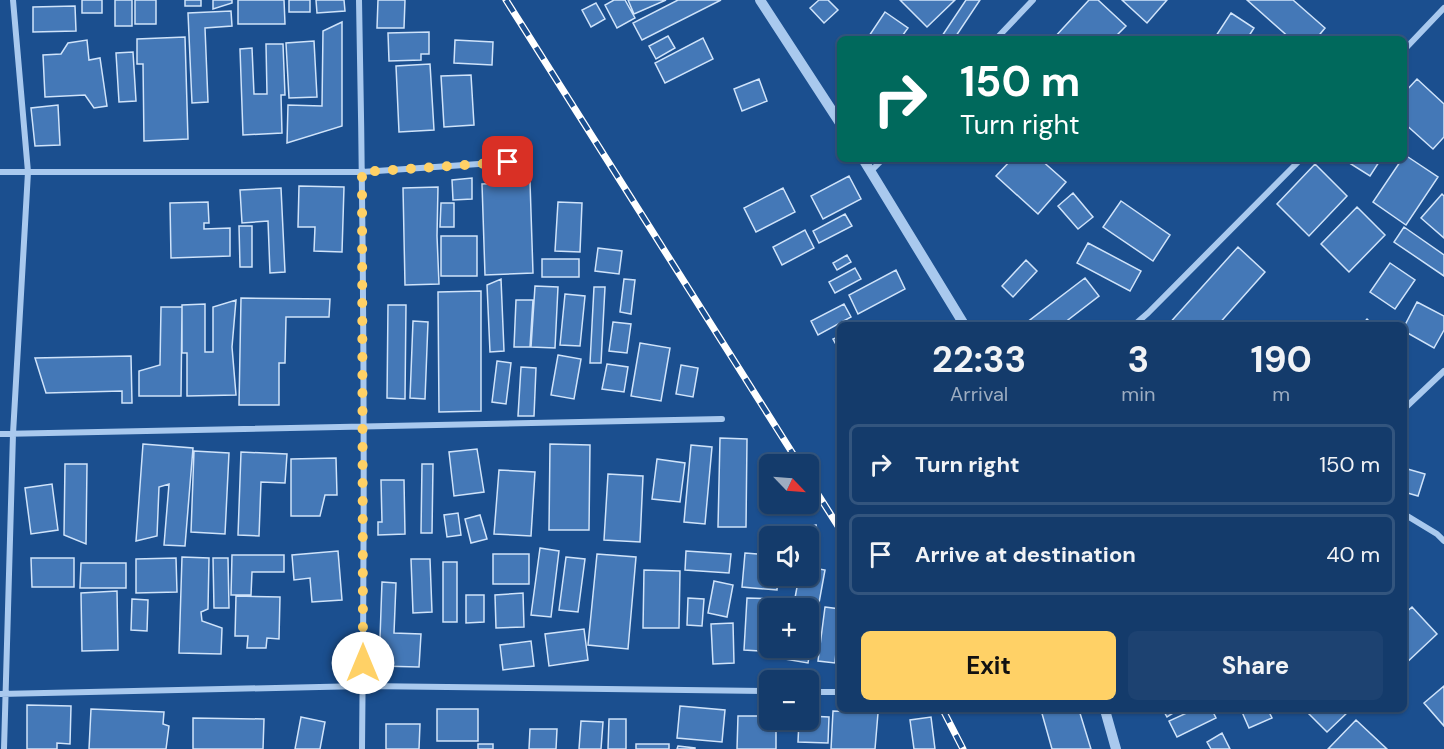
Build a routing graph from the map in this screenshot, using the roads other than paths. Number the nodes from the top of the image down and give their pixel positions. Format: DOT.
graph roads {
  1 [pos="14,0"];
  2 [pos="359,0"];
  3 [pos="760,0"];
  4 [pos="1033,0"];
  5 [pos="1444,8"];
  6 [pos="999,36"];
  7 [pos="1407,47"];
  8 [pos="837,118"];
  9 [pos="508,162"];
  10 [pos="865,162"];
  11 [pos="880,162"];
  12 [pos="1297,162"];
  13 [pos="871,171"];
  14 [pos="0,172"];
  15 [pos="28,172"];
  16 [pos="362,172"];
  17 [pos="963,322"];
  18 [pos="1138,322"];
  19 [pos="1444,371"];
  20 [pos="1407,406"];
  21 [pos="722,419"];
  22 [pos="364,427"];
  23 [pos="0,434"];
  24 [pos="13,434"];
  25 [pos="1407,516"];
  26 [pos="1444,541"];
  27 [pos="363,686"];
  28 [pos="759,691"];
  29 [pos="819,692"];
  30 [pos="837,692"];
  31 [pos="3,694"];
  32 [pos="1106,712"];
  33 [pos="4,749"];
  34 [pos="362,749"];
  35 [pos="1116,749"];
  1 -- 15 [label="street"];
  2 -- 16 [label="street"];
  3 -- 8 [label="street"];
  4 -- 6 [label="street"];
  5 -- 7 [label="street"];
  9 -- 16 [label="street"];
  10 -- 13 [label="street"];
  11 -- 13 [label="street"];
  12 -- 18 [label="street"];
  13 -- 17 [label="street"];
  14 -- 15 [label="street"];
  15 -- 16 [label="street"];
  15 -- 24 [label="street"];
  16 -- 22 [label="street"];
  19 -- 20 [label="street"];
  21 -- 22 [label="street"];
  22 -- 24 [label="street"];
  22 -- 27 [label="street"];
  23 -- 24 [label="street"];
  24 -- 31 [label="street"];
  25 -- 26 [label="street"];
  27 -- 28 [label="street"];
  27 -- 31 [label="street"];
  27 -- 34 [label="street"];
  29 -- 30 [label="street"];
  31 -- 33 [label="street"];
  32 -- 35 [label="street"];
}
